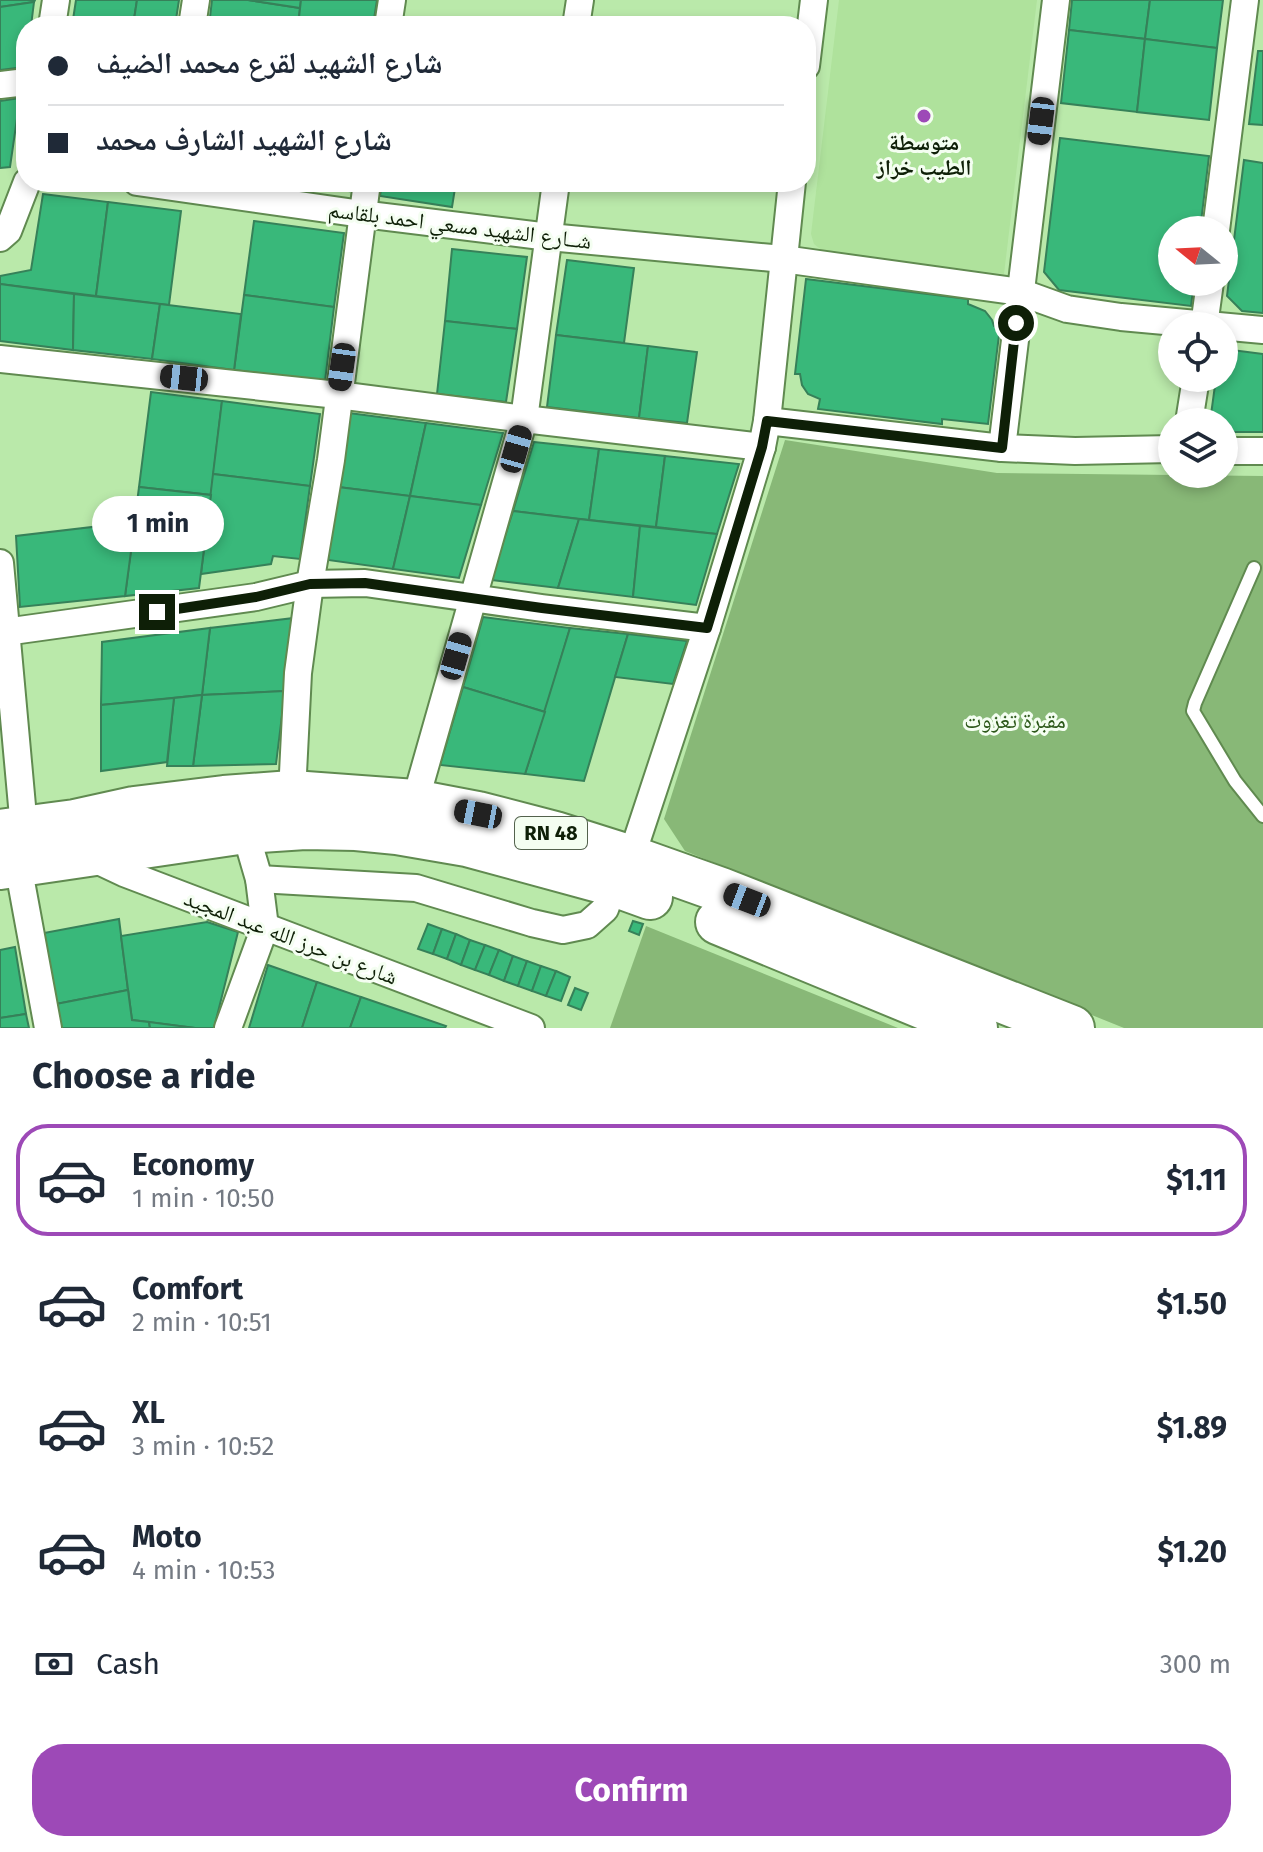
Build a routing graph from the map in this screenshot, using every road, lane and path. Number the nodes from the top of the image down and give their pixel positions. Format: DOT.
graph roads {
  1 [pos="1056,0"];
  2 [pos="1245,0"];
  3 [pos="23,192"];
  4 [pos="223,192"];
  5 [pos="365,192"];
  6 [pos="555,192"];
  7 [pos="791,192"];
  8 [pos="362,214"];
  9 [pos="1218,216"];
  10 [pos="549,237"];
  11 [pos="0,238"];
  12 [pos="783,259"];
  13 [pos="1020,292"];
  14 [pos="1158,321"];
  15 [pos="1238,328"];
  16 [pos="1263,330"];
  17 [pos="0,359"];
  18 [pos="338,395"];
  19 [pos="524,419"];
  20 [pos="764,434"];
  21 [pos="1002,448"];
  22 [pos="1158,449"];
  23 [pos="1238,451"];
  24 [pos="1263,451"];
  25 [pos="0,563"];
  26 [pos="1254,568"];
  27 [pos="310,584"];
  28 [pos="473,598"];
  29 [pos="707,628"];
  30 [pos="5,632"];
  31 [pos="4,660"];
  32 [pos="292,793"];
  33 [pos="415,802"];
  34 [pos="1263,816"];
  35 [pos="245,831"];
  36 [pos="80,838"];
  37 [pos="11,848"];
  38 [pos="622,871"];
  39 [pos="259,879"];
  40 [pos="265,927"];
  41 [pos="961,1025"];
  42 [pos="48,1028"];
  43 [pos="228,1028"];
  44 [pos="531,1028"];
  45 [pos="1072,1028"];
  1 -- 13 [label="street"];
  2 -- 9 [label="street"];
  3 -- 11 [label="street"];
  4 -- 8 [label="street, شــارع الشهيد مسعي احمد بلقاسم"];
  5 -- 8 [label="street"];
  6 -- 10 [label="street"];
  7 -- 12 [label="street"];
  8 -- 10 [label="street, شــارع الشهيد مسعي احمد بلقاسم"];
  8 -- 18 [label="street"];
  10 -- 12 [label="street, شــارع الشهيد مسعي احمد بلقاسم"];
  10 -- 19 [label="street"];
  12 -- 13 [label="street, شــارع الشهيد مسعي احمد بلقاسم"];
  12 -- 20 [label="street"];
  13 -- 14 [label="street, شــارع الشهيد مسعي احمد بلقاسم"];
  13 -- 21 [label="street"];
  15 -- 16 [label="street, شــارع الشهيد مسعي احمد بلقاسم"];
  17 -- 18 [label="street"];
  18 -- 19 [label="street"];
  18 -- 27 [label="street"];
  19 -- 20 [label="street"];
  19 -- 28 [label="street"];
  20 -- 21 [label="street"];
  20 -- 29 [label="street"];
  21 -- 22 [label="street"];
  23 -- 24 [label="street"];
  25 -- 30 [label="street"];
  26 -- 34 [label="lane"];
  27 -- 28 [label="street"];
  27 -- 30 [label="street"];
  27 -- 32 [label="street"];
  28 -- 29 [label="street"];
  28 -- 33 [label="street"];
  29 -- 38 [label="street"];
  30 -- 31 [label="street"];
  31 -- 37 [label="street"];
  32 -- 33 [label="highway, RN 48"];
  32 -- 36 [label="highway, RN 48"];
  33 -- 38 [label="highway, RN 48"];
  35 -- 36 [label="highway, RN 48"];
  35 -- 38 [label="highway, RN 48"];
  35 -- 39 [label="street"];
  36 -- 37 [label="highway, RN 48"];
  36 -- 40 [label="street, شارع بن حرز الله عبد المجيد"];
  37 -- 42 [label="street"];
  38 -- 39 [label="street"];
  38 -- 41 [label="highway, RN 48"];
  38 -- 45 [label="highway, RN 48"];
  39 -- 40 [label="street"];
  40 -- 43 [label="street"];
  40 -- 44 [label="street, شارع بن حرز الله عبد المجيد"];
}
